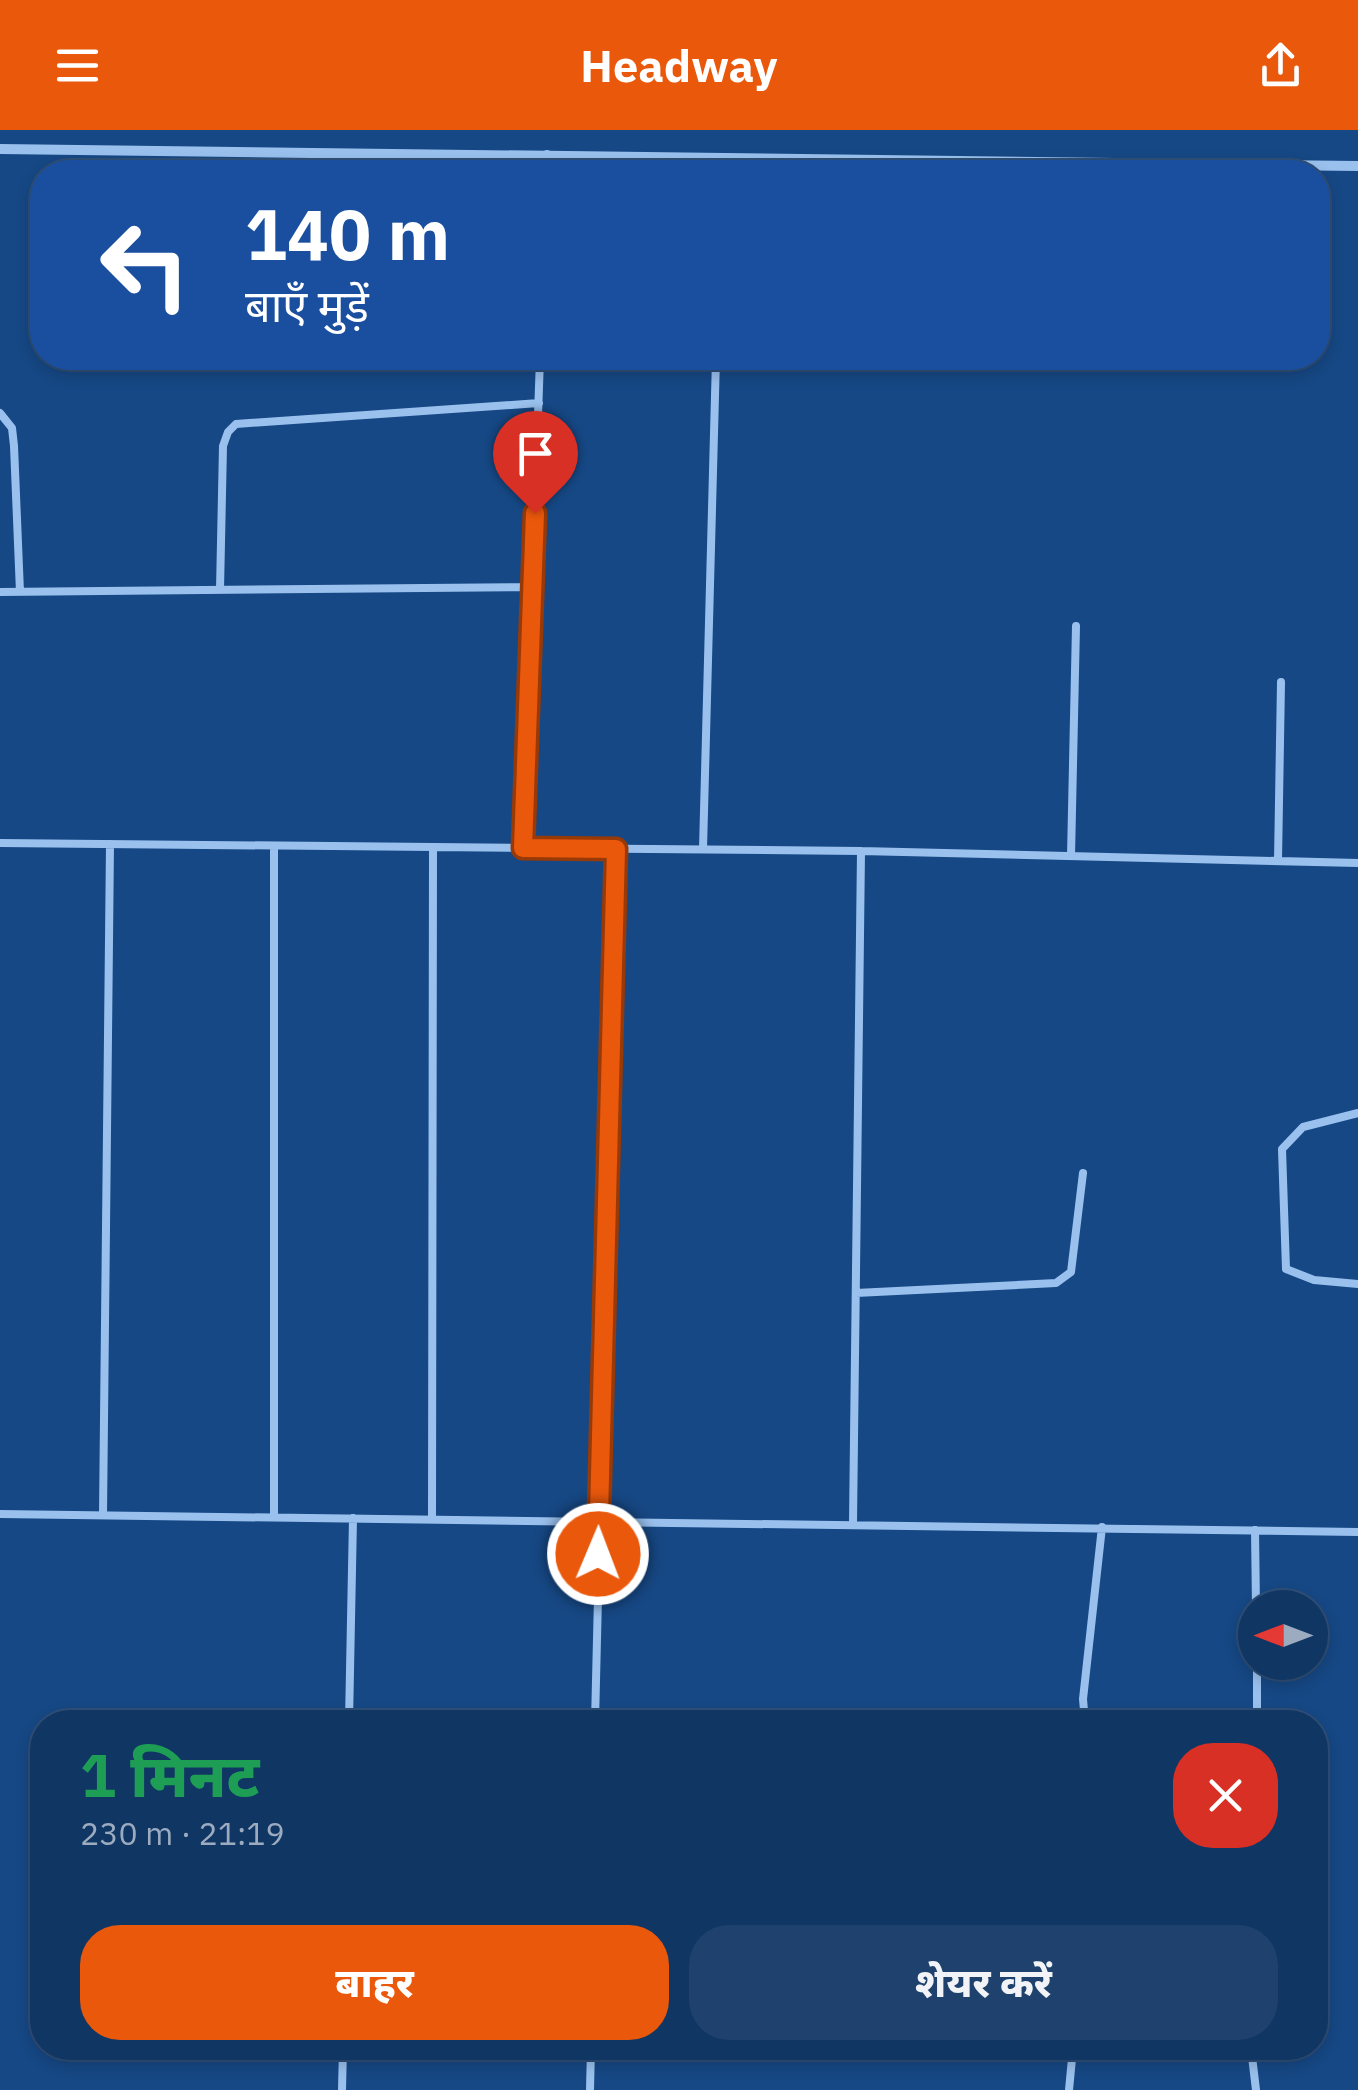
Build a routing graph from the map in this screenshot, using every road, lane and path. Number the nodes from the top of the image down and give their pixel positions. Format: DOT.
graph roads {
  1 [pos="0,149"];
  2 [pos="548,154"];
  3 [pos="720,157"];
  4 [pos="548,160"];
  5 [pos="933,160"];
  6 [pos="1330,166"];
  7 [pos="1358,166"];
  8 [pos="540,370"];
  9 [pos="716,370"];
  10 [pos="539,404"];
  11 [pos="0,414"];
  12 [pos="532,587"];
  13 [pos="220,590"];
  14 [pos="0,592"];
  15 [pos="20,592"];
  16 [pos="1076,626"];
  17 [pos="1280,682"];
  18 [pos="0,843"];
  19 [pos="110,844"];
  20 [pos="274,846"];
  21 [pos="433,847"];
  22 [pos="523,848"];
  23 [pos="616,849"];
  24 [pos="704,849"];
  25 [pos="861,851"];
  26 [pos="1071,856"];
  27 [pos="1278,861"];
  28 [pos="1358,863"];
  29 [pos="1358,1113"];
  30 [pos="1083,1173"];
  31 [pos="1358,1284"];
  32 [pos="856,1294"];
  33 [pos="0,1514"];
  34 [pos="103,1515"];
  35 [pos="274,1516"];
  36 [pos="354,1518"];
  37 [pos="432,1518"];
  38 [pos="598,1520"];
  39 [pos="854,1523"];
  40 [pos="1102,1527"];
  41 [pos="1255,1530"];
  42 [pos="1358,1532"];
  43 [pos="1256,1590"];
  44 [pos="1257,1680"];
  45 [pos="349,1710"];
  46 [pos="595,1710"];
  47 [pos="1084,1710"];
  48 [pos="1257,1710"];
  49 [pos="343,2060"];
  50 [pos="590,2060"];
  51 [pos="1072,2060"];
  52 [pos="1252,2060"];
  53 [pos="342,2090"];
  54 [pos="590,2090"];
  55 [pos="1069,2090"];
  56 [pos="1256,2090"];
  1 -- 2 [label="street"];
  2 -- 3 [label="street"];
  2 -- 4 [label="lane"];
  3 -- 5 [label="street"];
  6 -- 7 [label="street"];
  8 -- 10 [label="lane"];
  9 -- 24 [label="lane"];
  10 -- 12 [label="lane"];
  10 -- 13 [label="lane"];
  11 -- 15 [label="lane"];
  12 -- 13 [label="lane"];
  12 -- 22 [label="lane"];
  13 -- 15 [label="lane"];
  14 -- 15 [label="lane"];
  16 -- 26 [label="lane"];
  17 -- 27 [label="lane"];
  18 -- 19 [label="lane"];
  19 -- 20 [label="lane"];
  19 -- 34 [label="lane"];
  20 -- 21 [label="lane"];
  20 -- 35 [label="lane"];
  21 -- 22 [label="lane"];
  21 -- 37 [label="lane"];
  22 -- 23 [label="lane"];
  23 -- 24 [label="lane"];
  23 -- 38 [label="lane"];
  24 -- 25 [label="lane"];
  25 -- 26 [label="lane"];
  25 -- 32 [label="lane"];
  26 -- 27 [label="lane"];
  27 -- 28 [label="lane"];
  29 -- 31 [label="lane"];
  30 -- 32 [label="lane"];
  32 -- 39 [label="lane"];
  33 -- 34 [label="lane"];
  34 -- 35 [label="lane"];
  35 -- 36 [label="lane"];
  36 -- 37 [label="lane"];
  36 -- 45 [label="lane"];
  37 -- 38 [label="lane"];
  38 -- 39 [label="lane"];
  38 -- 46 [label="lane"];
  39 -- 40 [label="lane"];
  40 -- 41 [label="lane"];
  40 -- 47 [label="lane"];
  41 -- 42 [label="lane"];
  41 -- 43 [label="lane"];
  44 -- 48 [label="lane"];
  49 -- 53 [label="lane"];
  50 -- 54 [label="lane"];
  51 -- 55 [label="lane"];
  52 -- 56 [label="lane"];
}
